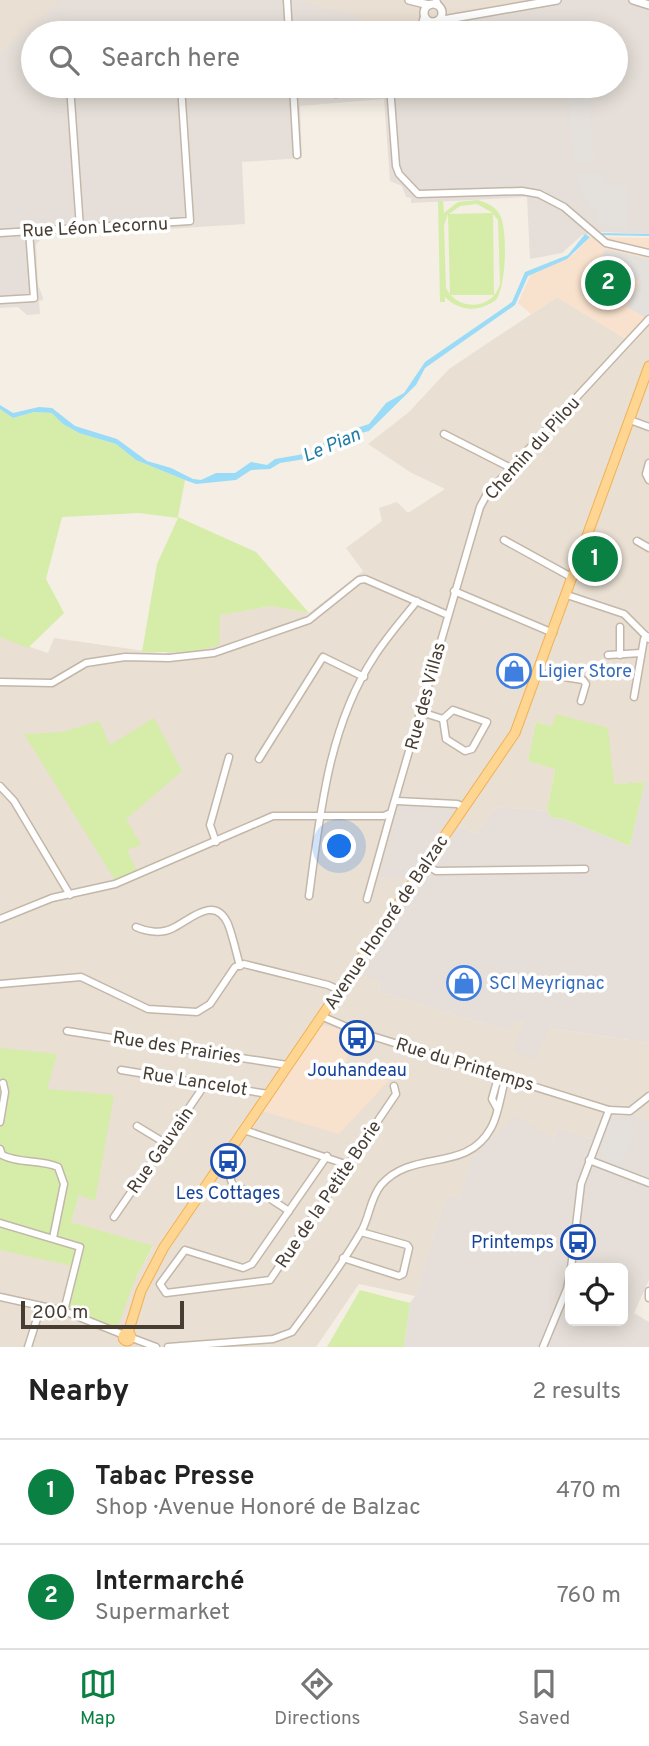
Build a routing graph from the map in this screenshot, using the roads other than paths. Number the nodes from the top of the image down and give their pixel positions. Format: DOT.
graph roads {
  1 [pos="287,0"];
  2 [pos="538,0"];
  3 [pos="552,0"];
  4 [pos="633,0"];
  5 [pos="413,1"];
  6 [pos="434,4"];
  7 [pos="525,4"];
  8 [pos="649,5"];
  9 [pos="424,15"];
  10 [pos="459,15"];
  11 [pos="288,21"];
  12 [pos="422,21"];
  13 [pos="434,21"];
  14 [pos="437,21"];
  15 [pos="439,21"];
  16 [pos="71,98"];
  17 [pos="182,98"];
  18 [pos="294,98"];
  19 [pos="391,98"];
  20 [pos="297,155"];
  21 [pos="80,228"];
  22 [pos="29,231"];
  23 [pos="0,233"];
  24 [pos="649,253"];
  25 [pos="0,300"];
  26 [pos="648,321"];
  27 [pos="649,366"];
  28 [pos="649,380"];
  29 [pos="632,421"];
  30 [pos="649,427"];
  31 [pos="444,433"];
  32 [pos="649,463"];
  33 [pos="511,468"];
  34 [pos="649,480"];
  35 [pos="504,540"];
  36 [pos="637,541"];
  37 [pos="649,548"];
  38 [pos="574,578"];
  39 [pos="454,591"];
  40 [pos="567,594"];
  41 [pos="417,601"];
  42 [pos="448,615"];
  43 [pos="620,627"];
  44 [pos="553,633"];
  45 [pos="648,637"];
  46 [pos="641,653"];
  47 [pos="620,654"];
  48 [pos="608,655"];
  49 [pos="539,673"];
  50 [pos="364,677"];
  51 [pos="0,682"];
  52 [pos="634,697"];
  53 [pos="581,701"];
  54 [pos="421,712"];
  55 [pos="443,719"];
  56 [pos="229,757"];
  57 [pos="259,759"];
  58 [pos="0,786"];
  59 [pos="397,801"];
  60 [pos="464,807"];
  61 [pos="391,813"];
  62 [pos="320,816"];
  63 [pos="216,842"];
  64 [pos="425,864"];
  65 [pos="585,869"];
  66 [pos="70,895"];
  67 [pos="309,895"];
  68 [pos="367,899"];
  69 [pos="0,919"];
  70 [pos="136,927"];
  71 [pos="240,966"];
  72 [pos="0,984"];
  73 [pos="339,990"];
  74 [pos="321,1016"];
  75 [pos="67,1031"];
  76 [pos="287,1065"];
  77 [pos="121,1070"];
  78 [pos="502,1075"];
  79 [pos="3,1083"];
  80 [pos="206,1083"];
  81 [pos="394,1086"];
  82 [pos="268,1094"];
  83 [pos="649,1096"];
  84 [pos="609,1110"];
  85 [pos="0,1122"];
  86 [pos="137,1126"];
  87 [pos="244,1130"];
  88 [pos="164,1143"];
  89 [pos="0,1149"];
  90 [pos="327,1156"];
  91 [pos="589,1160"];
  92 [pos="348,1165"];
  93 [pos="230,1177"];
  94 [pos="649,1183"];
  95 [pos="289,1211"];
  96 [pos="114,1217"];
  97 [pos="0,1223"];
  98 [pos="361,1232"];
  99 [pos="53,1238"];
  100 [pos="343,1258"];
  101 [pos="572,1263"];
  102 [pos="565,1288"];
  103 [pos="649,1291"];
  104 [pos="0,1297"];
  105 [pos="649,1298"];
  106 [pos="41,1306"];
  107 [pos="64,1311"];
  108 [pos="126,1339"];
  109 [pos="230,1345"];
  110 [pos="29,1347"];
  111 [pos="156,1347"];
  112 [pos="168,1347"];
  113 [pos="543,1347"];
  1 -- 11 [label="street"];
  2 -- 7 [label="street"];
  3 -- 7 [label="street"];
  4 -- 8 [label="street"];
  5 -- 6 [label="street"];
  5 -- 9 [label="street"];
  6 -- 9 [label="street"];
  6 -- 10 [label="street"];
  6 -- 14 [label="street"];
  7 -- 10 [label="street"];
  9 -- 12 [label="street"];
  9 -- 13 [label="street"];
  10 -- 15 [label="street"];
  16 -- 21 [label="street"];
  17 -- 21 [label="street, Rue Léon Lecornu"];
  18 -- 20 [label="street"];
  19 -- 24 [label="street"];
  21 -- 22 [label="street, Rue Léon Lecornu"];
  22 -- 23 [label="street, Rue Léon Lecornu"];
  22 -- 25 [label="street"];
  26 -- 33 [label="street, Chemin du Pilou"];
  27 -- 29 [label="main road, Avenue Honoré de Balzac"];
  28 -- 29 [label="main road, Avenue Honoré de Balzac"];
  29 -- 30 [label="street"];
  29 -- 38 [label="main road, Avenue Honoré de Balzac"];
  31 -- 33 [label="street"];
  32 -- 34 [label="street"];
  33 -- 39 [label="street, Chemin du Pilou"];
  35 -- 38 [label="street"];
  36 -- 37 [label="street"];
  38 -- 40 [label="main road, Avenue Honoré de Balzac"];
  39 -- 42 [label="street, Rue des Villas"];
  39 -- 44 [label="street"];
  40 -- 44 [label="main road, Avenue Honoré de Balzac"];
  40 -- 45 [label="street"];
  41 -- 42 [label="street"];
  41 -- 50 [label="street"];
  41 -- 51 [label="street"];
  42 -- 54 [label="street, Rue des Villas"];
  43 -- 47 [label="street"];
  44 -- 49 [label="main road, Avenue Honoré de Balzac"];
  45 -- 46 [label="street"];
  46 -- 47 [label="street"];
  46 -- 52 [label="street"];
  47 -- 48 [label="street"];
  49 -- 53 [label="street"];
  49 -- 60 [label="main road, Avenue Honoré de Balzac"];
  50 -- 57 [label="street"];
  50 -- 62 [label="street"];
  54 -- 55 [label="street"];
  54 -- 59 [label="street, Rue des Villas"];
  55 -- 55 [label="street"];
  56 -- 63 [label="street"];
  58 -- 66 [label="street"];
  59 -- 60 [label="street"];
  59 -- 61 [label="street, Rue des Villas"];
  60 -- 64 [label="main road, Avenue Honoré de Balzac"];
  61 -- 62 [label="street"];
  61 -- 68 [label="street, Rue des Villas"];
  62 -- 63 [label="street"];
  62 -- 67 [label="street"];
  63 -- 66 [label="street"];
  64 -- 65 [label="street"];
  64 -- 73 [label="main road, Avenue Honoré de Balzac"];
  66 -- 69 [label="street"];
  70 -- 71 [label="street"];
  71 -- 72 [label="street"];
  71 -- 73 [label="street"];
  73 -- 74 [label="main road, Avenue Honoré de Balzac"];
  74 -- 76 [label="main road, Avenue Honoré de Balzac"];
  74 -- 78 [label="street, Rue du Printemps"];
  75 -- 76 [label="street, Rue des Prairies"];
  76 -- 82 [label="main road, Avenue Honoré de Balzac"];
  77 -- 80 [label="street, Rue Lancelot"];
  78 -- 84 [label="street, Rue du Printemps"];
  78 -- 98 [label="street"];
  79 -- 85 [label="street"];
  80 -- 82 [label="street, Rue Lancelot"];
  80 -- 88 [label="street, Rue Gauvain"];
  81 -- 92 [label="street, Rue de la Petite Borie"];
  82 -- 87 [label="main road, Avenue Honoré de Balzac"];
  83 -- 84 [label="street"];
  84 -- 91 [label="street"];
  86 -- 88 [label="street"];
  87 -- 90 [label="street"];
  87 -- 108 [label="main road, Avenue Honoré de Balzac"];
  88 -- 96 [label="street, Rue Gauvain"];
  89 -- 99 [label="street"];
  90 -- 92 [label="street"];
  90 -- 95 [label="street"];
  91 -- 94 [label="street"];
  91 -- 101 [label="street"];
  92 -- 95 [label="street, Rue de la Petite Borie"];
  93 -- 95 [label="street"];
  97 -- 99 [label="street"];
  98 -- 100 [label="street"];
  98 -- 100 [label="street"];
  99 -- 107 [label="street"];
  100 -- 109 [label="street"];
  102 -- 113 [label="street"];
  103 -- 105 [label="street"];
  104 -- 106 [label="street"];
  106 -- 107 [label="street"];
  106 -- 110 [label="street"];
  107 -- 108 [label="street"];
  108 -- 111 [label="street"];
  109 -- 112 [label="street"];
}
